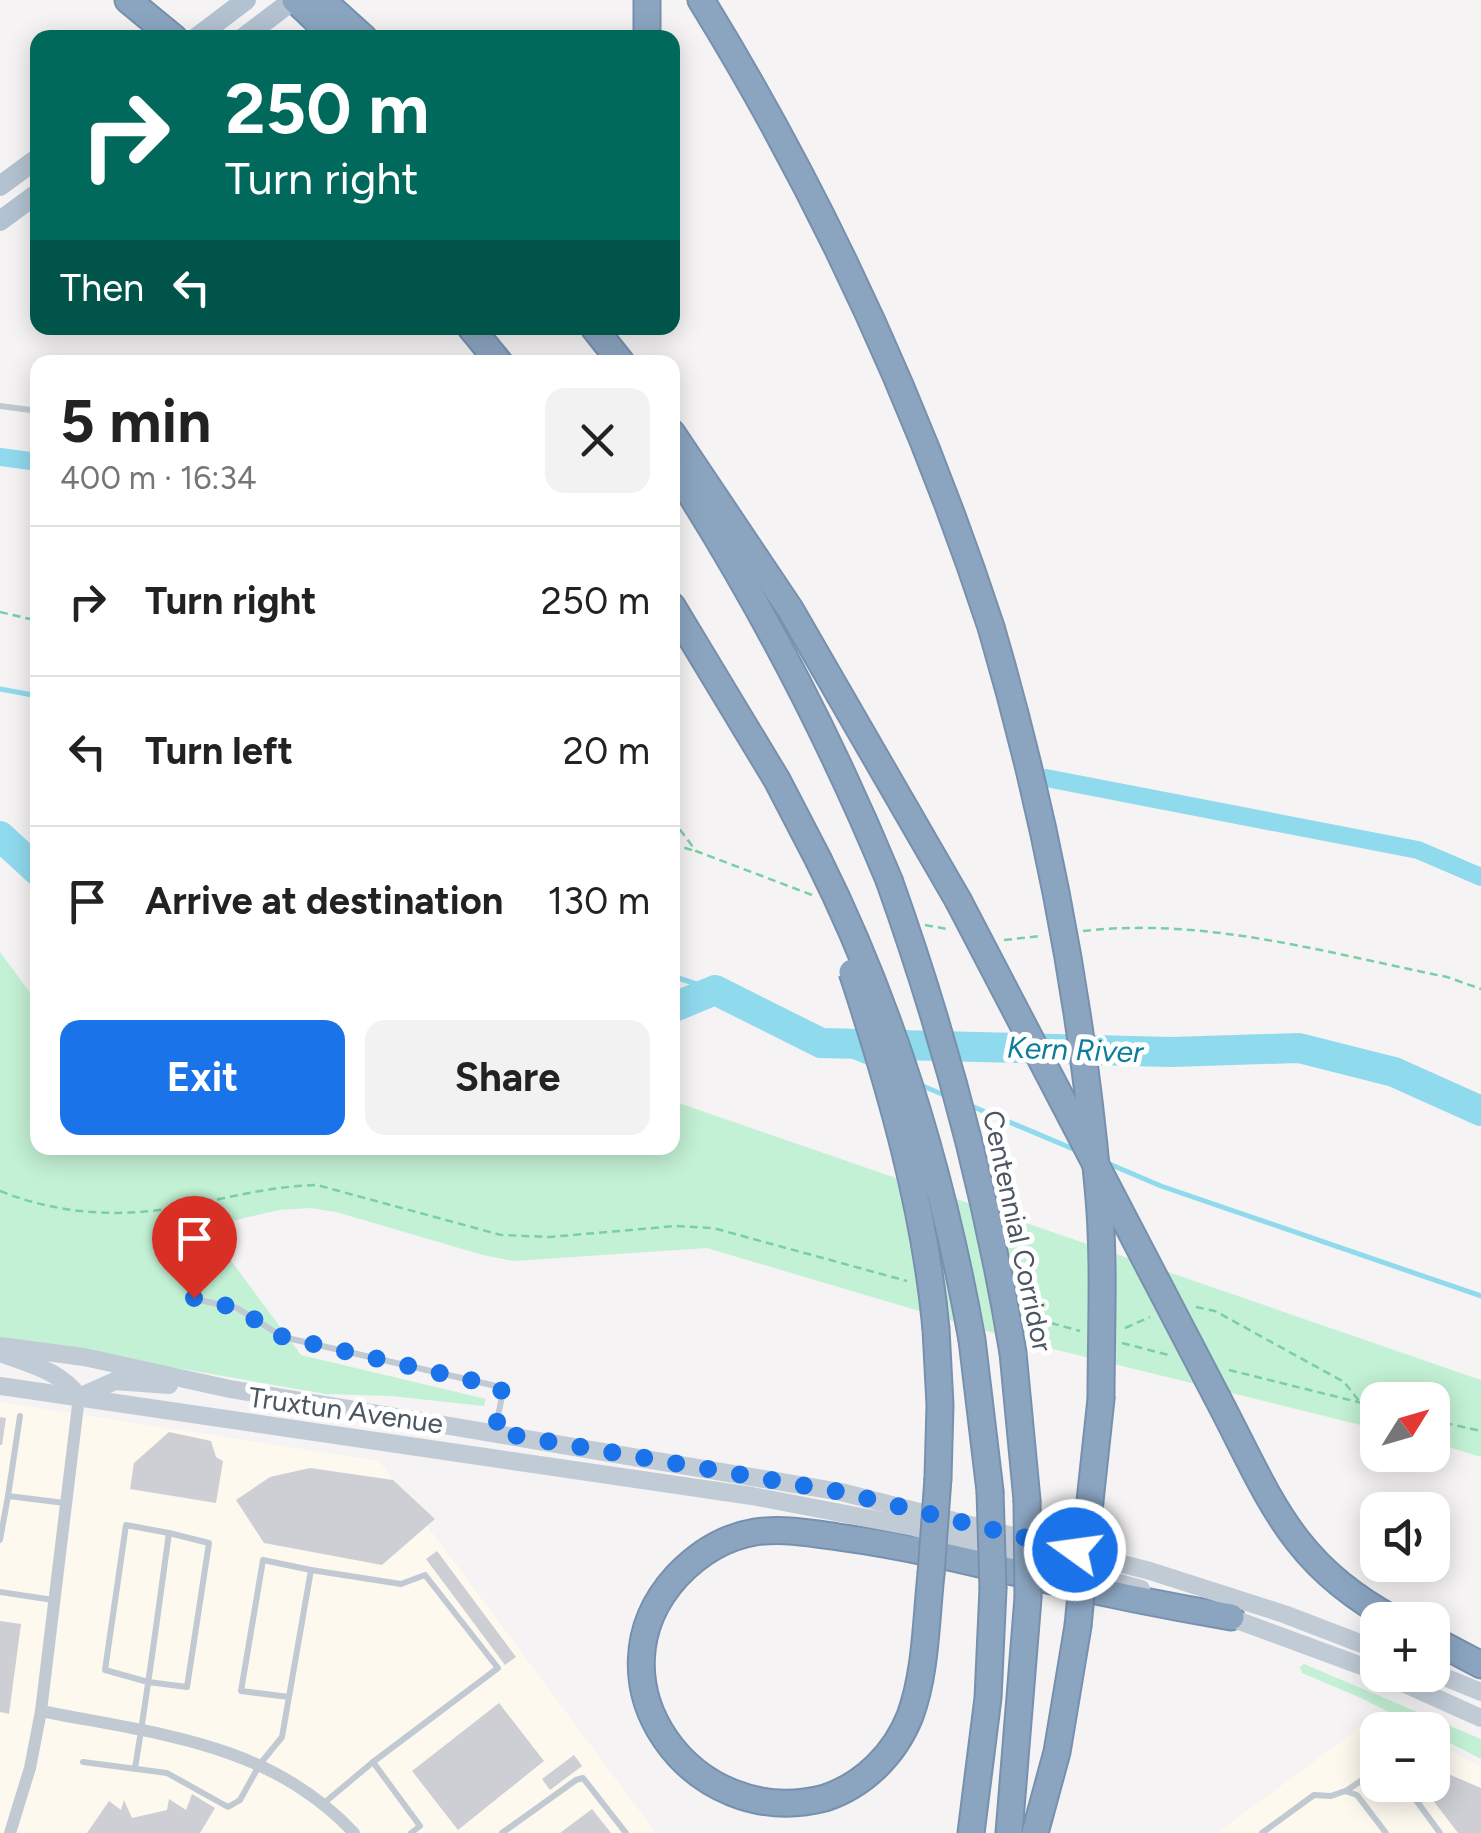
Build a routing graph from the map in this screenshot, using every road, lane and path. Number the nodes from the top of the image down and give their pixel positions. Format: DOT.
graph roads {
  1 [pos="128,0"];
  2 [pos="155,0"];
  3 [pos="246,0"];
  4 [pos="294,0"];
  5 [pos="322,0"];
  6 [pos="647,0"];
  7 [pos="701,0"];
  8 [pos="164,30"];
  9 [pos="187,30"];
  10 [pos="207,30"];
  11 [pos="255,30"];
  12 [pos="326,30"];
  13 [pos="355,30"];
  14 [pos="647,30"];
  15 [pos="30,164"];
  16 [pos="0,186"];
  17 [pos="30,199"];
  18 [pos="0,221"];
  19 [pos="477,335"];
  20 [pos="600,335"];
  21 [pos="493,355"];
  22 [pos="615,355"];
  23 [pos="0,406"];
  24 [pos="30,410"];
  25 [pos="680,445"];
  26 [pos="680,479"];
  27 [pos="0,612"];
  28 [pos="30,619"];
  29 [pos="680,619"];
  30 [pos="680,846"];
  31 [pos="696,851"];
  32 [pos="812,857"];
  33 [pos="0,1191"];
  34 [pos="920,1285"];
  35 [pos="194,1298"];
  36 [pos="1195,1307"];
  37 [pos="1164,1311"];
  38 [pos="1014,1312"];
  39 [pos="1118,1331"];
  40 [pos="1090,1334"];
  41 [pos="1108,1340"];
  42 [pos="0,1350"];
  43 [pos="1180,1358"];
  44 [pos="1217,1367"];
  45 [pos="0,1386"];
  46 [pos="230,1388"];
  47 [pos="78,1398"];
  48 [pos="1360,1401"];
  49 [pos="1360,1403"];
  50 [pos="20,1416"];
  51 [pos="1450,1424"];
  52 [pos="1481,1431"];
  53 [pos="495,1432"];
  54 [pos="348,1439"];
  55 [pos="8,1496"];
  56 [pos="66,1503"];
  57 [pos="169,1534"];
  58 [pos="0,1540"];
  59 [pos="311,1570"];
  60 [pos="0,1592"];
  61 [pos="54,1600"];
  62 [pos="1365,1602"];
  63 [pos="1232,1618"];
  64 [pos="1360,1643"];
  65 [pos="1450,1649"];
  66 [pos="1481,1664"];
  67 [pos="1360,1665"];
  68 [pos="1450,1679"];
  69 [pos="148,1682"];
  70 [pos="1423,1692"];
  71 [pos="1481,1692"];
  72 [pos="289,1697"];
  73 [pos="41,1711"];
  74 [pos="1481,1718"];
  75 [pos="141,1731"];
  76 [pos="82,1762"];
  77 [pos="373,1762"];
  78 [pos="260,1764"];
  79 [pos="135,1768"];
  80 [pos="1360,1781"];
  81 [pos="1345,1791"];
  82 [pos="1417,1802"];
  83 [pos="323,1804"];
  84 [pos="15,1831"];
  85 [pos="354,1833"];
  86 [pos="412,1833"];
  87 [pos="502,1833"];
  88 [pos="626,1833"];
  89 [pos="972,1833"];
  90 [pos="1009,1833"];
  91 [pos="1035,1833"];
  92 [pos="1262,1833"];
  93 [pos="1386,1833"];
  94 [pos="1440,1833"];
  1 -- 8 [label="highway"];
  2 -- 9 [label="highway"];
  3 -- 10 [label="main road, bridge"];
  4 -- 11 [label="main road"];
  4 -- 12 [label="highway"];
  5 -- 13 [label="highway"];
  6 -- 14 [label="highway"];
  7 -- 91 [label="highway, bridge"];
  15 -- 16 [label="main road"];
  17 -- 18 [label="main road"];
  19 -- 21 [label="highway"];
  20 -- 22 [label="highway"];
  23 -- 24 [label="lane"];
  25 -- 62 [label="highway, bridge"];
  26 -- 90 [label="highway, Centennial Corridor, bridge"];
  27 -- 28 [label="path"];
  29 -- 32 [label="highway"];
  30 -- 31 [label="path"];
  32 -- 63 [label="highway, bridge"];
  32 -- 89 [label="highway, bridge"];
  33 -- 34 [label="path"];
  35 -- 53 [label="lane"];
  36 -- 48 [label="path"];
  37 -- 39 [label="path"];
  38 -- 40 [label="path"];
  41 -- 43 [label="path"];
  42 -- 46 [label="main road, Truxtun Avenue"];
  42 -- 47 [label="main road"];
  44 -- 49 [label="path"];
  45 -- 47 [label="main road, Truxtun Avenue"];
  46 -- 47 [label="main road"];
  46 -- 53 [label="main road, Truxtun Avenue"];
  47 -- 54 [label="main road, Truxtun Avenue"];
  47 -- 56 [label="street"];
  50 -- 55 [label="lane"];
  51 -- 52 [label="path"];
  53 -- 54 [label="main road"];
  53 -- 64 [label="main road, Truxtun Avenue"];
  54 -- 63 [label="main road, Truxtun Avenue"];
  55 -- 56 [label="lane"];
  55 -- 58 [label="lane"];
  56 -- 61 [label="street"];
  57 -- 69 [label="lane"];
  57 -- 69 [label="lane"];
  57 -- 69 [label="lane"];
  59 -- 72 [label="lane"];
  59 -- 72 [label="lane"];
  59 -- 77 [label="lane"];
  60 -- 61 [label="lane"];
  61 -- 73 [label="street"];
  63 -- 67 [label="main road, Truxtun Avenue"];
  65 -- 66 [label="highway"];
  68 -- 71 [label="main road"];
  69 -- 75 [label="lane"];
  70 -- 74 [label="main road"];
  72 -- 78 [label="lane"];
  73 -- 75 [label="street"];
  73 -- 84 [label="street"];
  75 -- 78 [label="street"];
  75 -- 79 [label="lane"];
  76 -- 79 [label="lane"];
  77 -- 83 [label="lane"];
  77 -- 86 [label="lane"];
  78 -- 79 [label="lane"];
  78 -- 83 [label="street"];
  80 -- 81 [label="lane"];
  81 -- 92 [label="lane"];
  81 -- 93 [label="lane"];
  82 -- 94 [label="lane"];
  83 -- 85 [label="street"];
  87 -- 88 [label="lane"];
}
